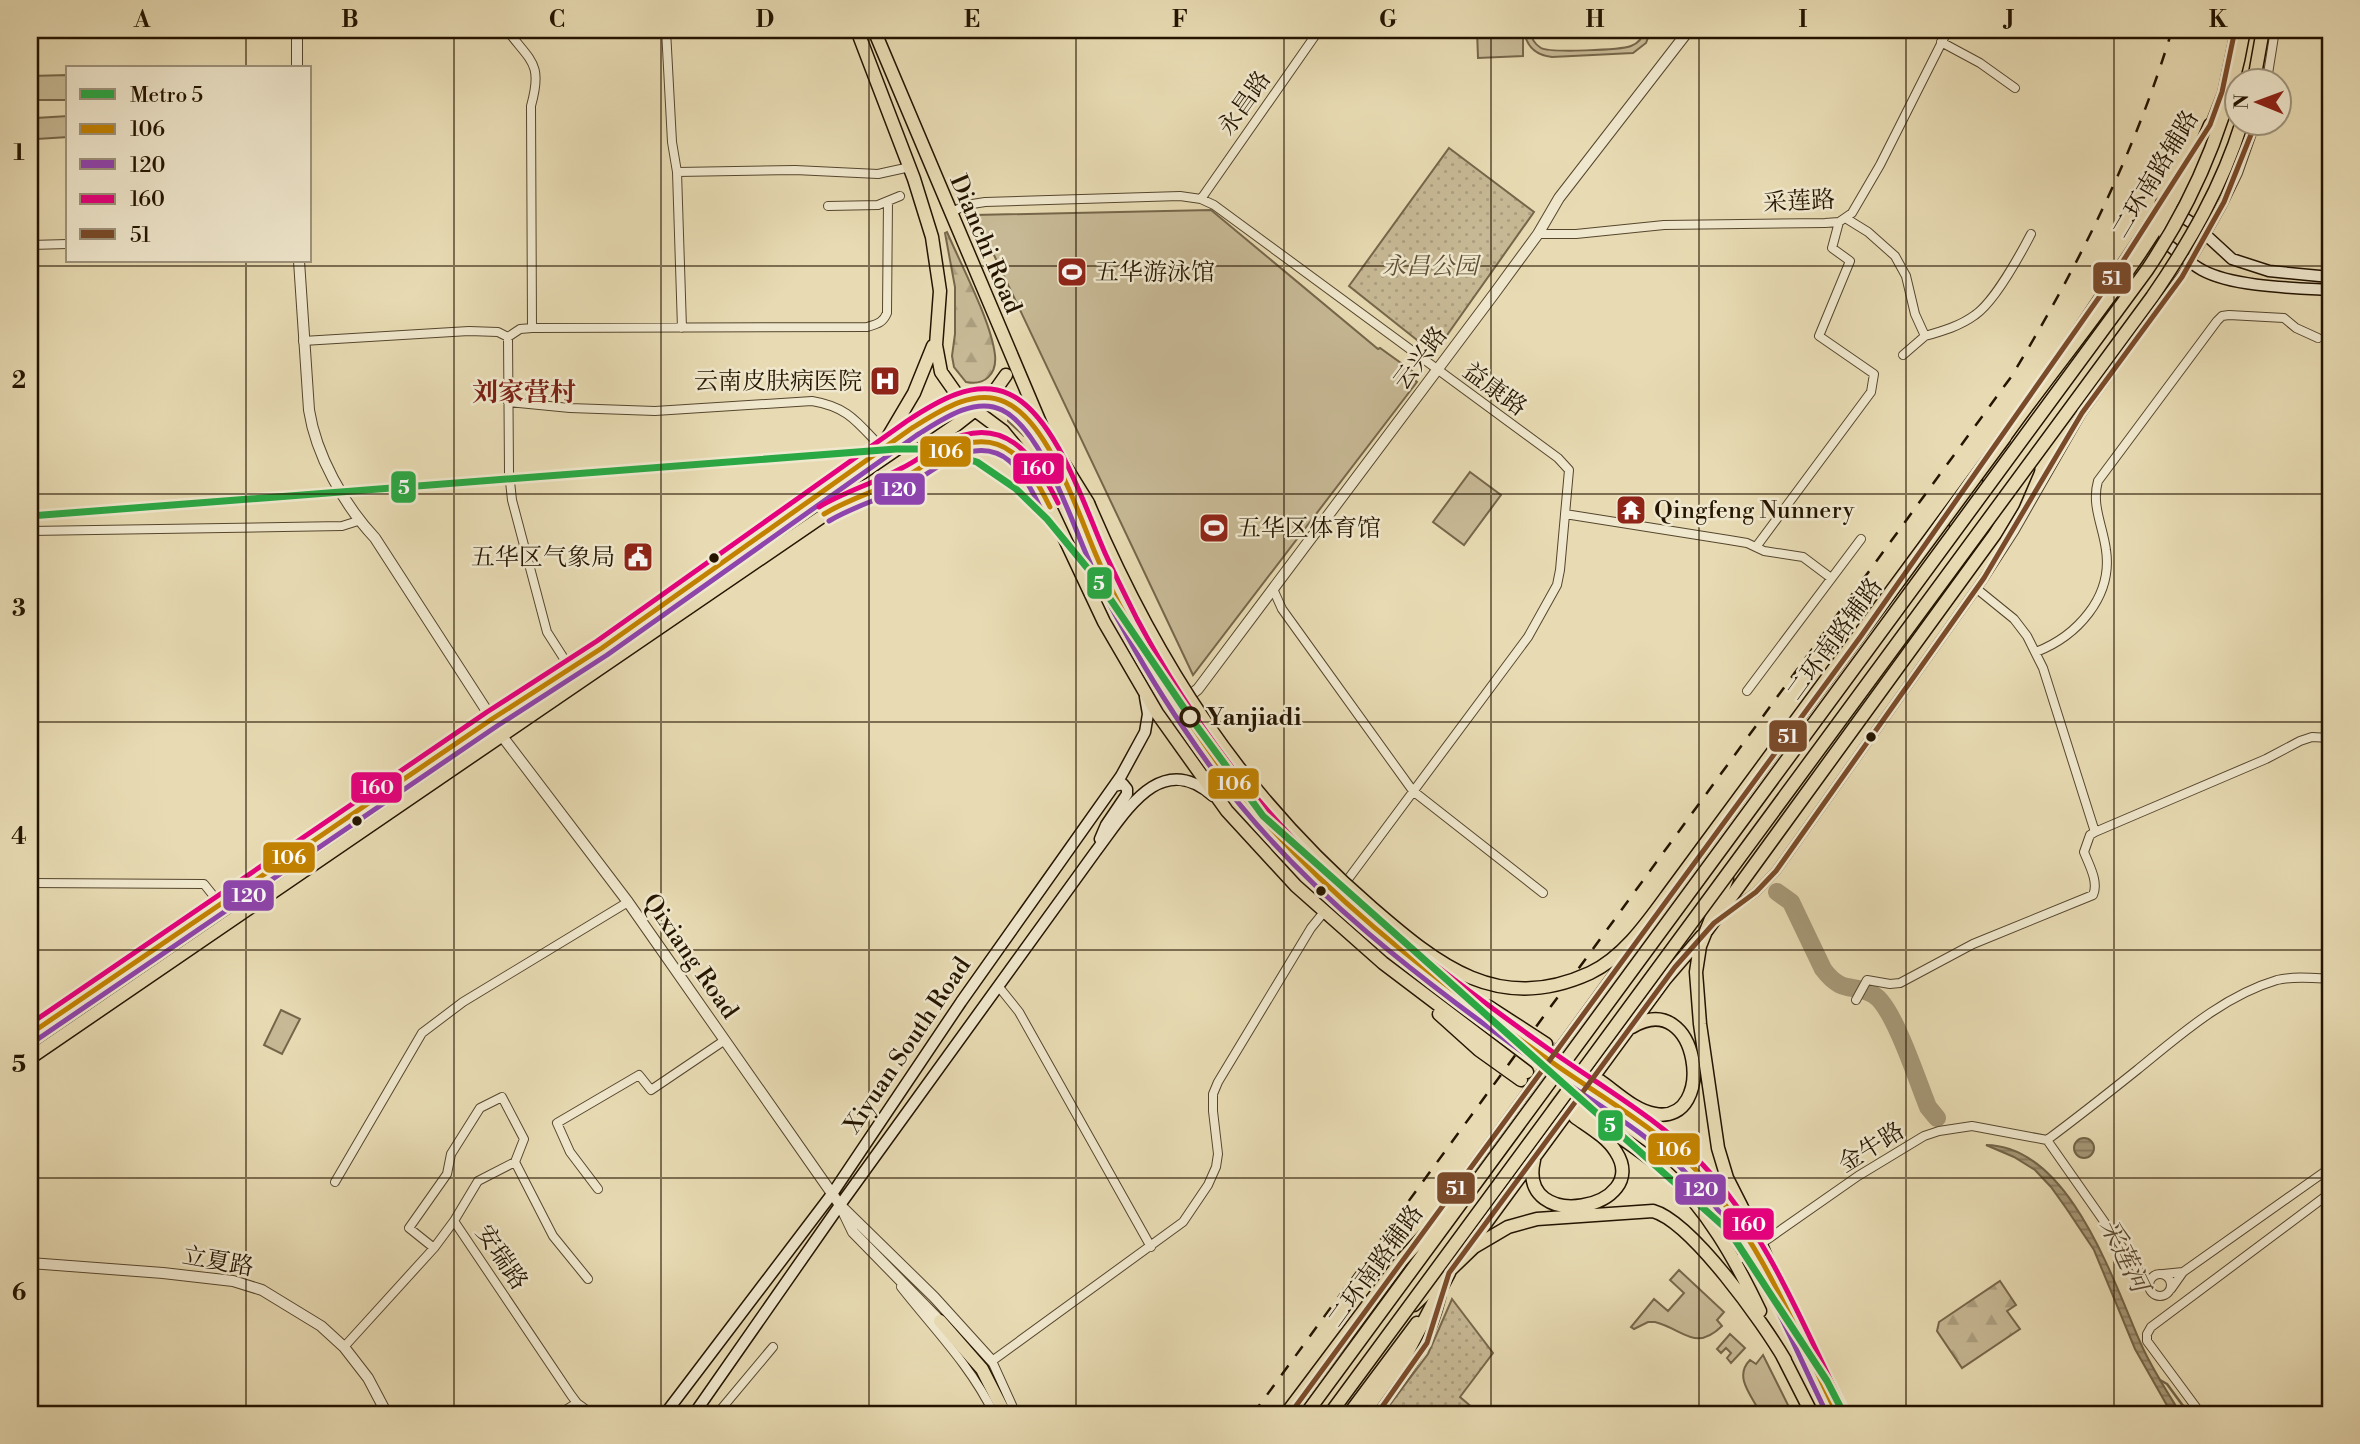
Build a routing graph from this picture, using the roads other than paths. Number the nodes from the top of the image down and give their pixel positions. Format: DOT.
graph roads {
  1 [pos="297,30"];
  2 [pos="507,30"];
  3 [pos="666,30"];
  4 [pos="857,30"];
  5 [pos="874,30"];
  6 [pos="1319,30"];
  7 [pos="1689,30"];
  8 [pos="1948,30"];
  9 [pos="2235,30"];
  10 [pos="2245,30"];
  11 [pos="2262,30"];
  12 [pos="2275,30"];
  13 [pos="1941,42"];
  14 [pos="297,66"];
  15 [pos="2255,66"];
  16 [pos="2269,66"];
  17 [pos="2015,89"];
  18 [pos="2210,125"];
  19 [pos="2235,136"];
  20 [pos="2236,136"];
  21 [pos="2251,136"];
  22 [pos="910,167"];
  23 [pos="677,172"];
  24 [pos="900,196"];
  25 [pos="1201,199"];
  26 [pos="888,201"];
  27 [pos="828,206"];
  28 [pos="950,213"];
  29 [pos="2176,213"];
  30 [pos="1843,220"];
  31 [pos="1538,234"];
  32 [pos="2031,234"];
  33 [pos="2207,235"];
  34 [pos="66,244"];
  35 [pos="2167,244"];
  36 [pos="30,245"];
  37 [pos="2178,253"];
  38 [pos="299,262"];
  39 [pos="2190,262"];
  40 [pos="2330,276"];
  41 [pos="2330,290"];
  42 [pos="939,323"];
  43 [pos="532,328"];
  44 [pos="682,328"];
  45 [pos="1925,336"];
  46 [pos="508,338"];
  47 [pos="2318,338"];
  48 [pos="303,341"];
  49 [pos="1005,342"];
  50 [pos="1903,355"];
  51 [pos="1436,371"];
  52 [pos="1006,375"];
  53 [pos="944,380"];
  54 [pos="990,398"];
  55 [pos="508,402"];
  56 [pos="962,402"];
  57 [pos="974,412"];
  58 [pos="1034,421"];
  59 [pos="2005,437"];
  60 [pos="881,447"];
  61 [pos="2042,447"];
  62 [pos="1049,449"];
  63 [pos="871,458"];
  64 [pos="2010,458"];
  65 [pos="1031,470"];
  66 [pos="1042,490"];
  67 [pos="1088,503"];
  68 [pos="833,508"];
  69 [pos="1565,514"];
  70 [pos="1960,517"];
  71 [pos="358,521"];
  72 [pos="30,531"];
  73 [pos="1861,538"];
  74 [pos="1756,547"];
  75 [pos="1932,564"];
  76 [pos="1831,578"];
  77 [pos="1273,589"];
  78 [pos="1893,589"];
  79 [pos="1977,589"];
  80 [pos="2036,652"];
  81 [pos="570,668"];
  82 [pos="1139,685"];
  83 [pos="1747,691"];
  84 [pos="1178,705"];
  85 [pos="492,719"];
  86 [pos="502,736"];
  87 [pos="2330,738"];
  88 [pos="1114,786"];
  89 [pos="1413,791"];
  90 [pos="1227,811"];
  91 [pos="2095,832"];
  92 [pos="1742,848"];
  93 [pos="1096,851"];
  94 [pos="30,883"];
  95 [pos="1543,893"];
  96 [pos="1337,894"];
  97 [pos="628,902"];
  98 [pos="220,904"];
  99 [pos="1324,912"];
  100 [pos="1707,930"];
  101 [pos="2330,979"];
  102 [pos="999,988"];
  103 [pos="1856,1000"];
  104 [pos="1629,1029"];
  105 [pos="30,1034"];
  106 [pos="725,1040"];
  107 [pos="1543,1049"];
  108 [pos="30,1058"];
  109 [pos="1524,1076"];
  110 [pos="2048,1140"];
  111 [pos="1535,1157"];
  112 [pos="515,1162"];
  113 [pos="2330,1168"];
  114 [pos="1480,1177"];
  115 [pos="335,1182"];
  116 [pos="598,1189"];
  117 [pos="2330,1193"];
  118 [pos="832,1194"];
  119 [pos="840,1205"];
  120 [pos="454,1221"];
  121 [pos="1722,1240"];
  122 [pos="1755,1246"];
  123 [pos="1151,1247"];
  124 [pos="434,1248"];
  125 [pos="883,1262"];
  126 [pos="1735,1262"];
  127 [pos="30,1263"];
  128 [pos="2134,1265"];
  129 [pos="2183,1272"];
  130 [pos="1449,1273"];
  131 [pos="2161,1274"];
  132 [pos="588,1279"];
  133 [pos="2150,1287"];
  134 [pos="2166,1293"];
  135 [pos="2172,1312"];
  136 [pos="940,1321"];
  137 [pos="344,1347"];
  138 [pos="773,1347"];
  139 [pos="1375,1347"];
  140 [pos="1397,1358"];
  141 [pos="1785,1360"];
  142 [pos="992,1361"];
  143 [pos="577,1403"];
  144 [pos="2330,1405"];
  145 [pos="387,1414"];
  146 [pos="559,1414"];
  147 [pos="592,1414"];
  148 [pos="665,1414"];
  149 [pos="694,1414"];
  150 [pos="716,1414"];
  151 [pos="993,1414"];
  152 [pos="1005,1414"];
  153 [pos="1016,1414"];
  154 [pos="1288,1414"];
  155 [pos="1307,1414"];
  156 [pos="1328,1414"];
  157 [pos="1349,1414"];
  158 [pos="1363,1414"];
  159 [pos="1377,1414"];
  160 [pos="1812,1414"];
  161 [pos="1837,1414"];
  162 [pos="2201,1414"];
  163 [pos="2318,1414"];
  1 -- 14 [label="street"];
  2 -- 43 [label="street"];
  3 -- 23 [label="street"];
  4 -- 22 [label="main road, Dianchi Road"];
  5 -- 28 [label="main road, Dianchi Road"];
  6 -- 25 [label="street, 永昌路"];
  7 -- 31 [label="street, 云兴路"];
  8 -- 13 [label="street, 采莲路"];
  9 -- 18 [label="street, 二环南路辅路"];
  10 -- 29 [label="main road"];
  10 -- 64 [label="main road, bridge"];
  11 -- 15 [label="main road"];
  12 -- 16 [label="street"];
  13 -- 17 [label="street"];
  13 -- 30 [label="street, 采莲路"];
  18 -- 29 [label="main road"];
  19 -- 29 [label="main road"];
  20 -- 61 [label="main road, bridge"];
  21 -- 33 [label="street"];
  22 -- 23 [label="street"];
  22 -- 42 [label="main road, Dianchi Road"];
  23 -- 44 [label="street"];
  24 -- 26 [label="street"];
  25 -- 28 [label="street, 益康路"];
  25 -- 51 [label="street, 益康路"];
  26 -- 27 [label="street"];
  26 -- 44 [label="street"];
  28 -- 49 [label="main road, Dianchi Road"];
  29 -- 33 [label="main road"];
  29 -- 35 [label="main road"];
  29 -- 37 [label="main road"];
  29 -- 59 [label="main road"];
  29 -- 154 [label="street, 二环南路辅路"];
  30 -- 31 [label="street, 采莲路"];
  30 -- 45 [label="street"];
  30 -- 74 [label="street"];
  31 -- 51 [label="street, 云兴路"];
  32 -- 45 [label="street"];
  33 -- 39 [label="street"];
  33 -- 40 [label="main road"];
  34 -- 36 [label="street"];
  35 -- 37 [label="main road"];
  35 -- 155 [label="main road"];
  37 -- 39 [label="main road"];
  37 -- 92 [label="main road"];
  38 -- 48 [label="street"];
  39 -- 41 [label="main road"];
  39 -- 79 [label="street"];
  42 -- 53 [label="main road, Dianchi Road"];
  42 -- 60 [label="main road"];
  43 -- 44 [label="street"];
  43 -- 46 [label="street"];
  45 -- 50 [label="street"];
  46 -- 48 [label="street"];
  46 -- 55 [label="street"];
  47 -- 80 [label="street"];
  48 -- 71 [label="street"];
  49 -- 52 [label="main road, Dianchi Road"];
  49 -- 58 [label="main road, Dianchi Road"];
  51 -- 69 [label="street, 益康路"];
  51 -- 77 [label="street, 云兴路"];
  52 -- 53 [label="main road"];
  52 -- 54 [label="main road"];
  53 -- 56 [label="main road, Dianchi Road"];
  54 -- 56 [label="main road"];
  54 -- 57 [label="main road"];
  54 -- 58 [label="main road"];
  55 -- 60 [label="street"];
  55 -- 81 [label="street"];
  56 -- 57 [label="main road, Dianchi Road"];
  56 -- 63 [label="main road"];
  57 -- 65 [label="main road, Dianchi Road"];
  57 -- 68 [label="main road"];
  58 -- 62 [label="main road"];
  58 -- 67 [label="main road"];
  59 -- 70 [label="main road, bridge"];
  59 -- 78 [label="main road, bridge"];
  60 -- 63 [label="main road"];
  61 -- 100 [label="main road, bridge"];
  61 -- 156 [label="main road, bridge"];
  62 -- 65 [label="main road"];
  62 -- 67 [label="main road"];
  62 -- 84 [label="main road"];
  63 -- 81 [label="main road"];
  64 -- 70 [label="main road, bridge"];
  64 -- 75 [label="main road, bridge"];
  65 -- 66 [label="main road, Dianchi Road"];
  66 -- 68 [label="main road"];
  66 -- 82 [label="main road, Dianchi Road"];
  67 -- 78 [label="main road, bridge"];
  68 -- 86 [label="main road"];
  69 -- 74 [label="street"];
  69 -- 89 [label="street, 益康路"];
  70 -- 75 [label="main road, bridge"];
  70 -- 78 [label="main road, bridge"];
  71 -- 72 [label="street"];
  71 -- 85 [label="street"];
  73 -- 76 [label="street"];
  74 -- 76 [label="street"];
  75 -- 114 [label="main road, bridge"];
  76 -- 83 [label="street"];
  77 -- 84 [label="street, 云兴路"];
  77 -- 89 [label="street"];
  79 -- 80 [label="street"];
  79 -- 100 [label="street"];
  80 -- 91 [label="street"];
  81 -- 85 [label="main road"];
  82 -- 88 [label="main road, Xiyuan South Road"];
  82 -- 90 [label="main road, Dianchi Road"];
  84 -- 96 [label="main road"];
  85 -- 98 [label="main road"];
  86 -- 97 [label="street, Qixiang Road"];
  86 -- 108 [label="main road"];
  87 -- 91 [label="street"];
  88 -- 93 [label="main road"];
  88 -- 118 [label="main road, Xiyuan South Road"];
  89 -- 95 [label="street"];
  89 -- 96 [label="street, 益康路"];
  90 -- 93 [label="main road, Xiyuan South Road"];
  90 -- 99 [label="main road, Dianchi Road"];
  91 -- 103 [label="street"];
  92 -- 100 [label="main road"];
  92 -- 139 [label="main road"];
  93 -- 102 [label="main road, Xiyuan South Road"];
  94 -- 98 [label="street"];
  96 -- 107 [label="main road"];
  97 -- 106 [label="street, Qixiang Road"];
  97 -- 115 [label="street"];
  98 -- 105 [label="main road"];
  99 -- 109 [label="main road, Dianchi Road"];
  99 -- 123 [label="street"];
  100 -- 104 [label="main road"];
  100 -- 122 [label="main road"];
  101 -- 110 [label="street"];
  102 -- 119 [label="main road, Xiyuan South Road"];
  102 -- 123 [label="street"];
  104 -- 111 [label="main road"];
  104 -- 122 [label="main road"];
  106 -- 116 [label="street"];
  106 -- 118 [label="street, Qixiang Road"];
  110 -- 122 [label="street, 金牛路"];
  110 -- 128 [label="street"];
  111 -- 121 [label="main road"];
  111 -- 130 [label="main road"];
  112 -- 120 [label="street"];
  112 -- 124 [label="street"];
  112 -- 132 [label="street"];
  113 -- 129 [label="street"];
  114 -- 154 [label="main road, bridge"];
  114 -- 155 [label="main road, bridge"];
  117 -- 135 [label="street"];
  118 -- 119 [label="street, Qixiang Road"];
  118 -- 148 [label="main road, Xiyuan South Road"];
  119 -- 125 [label="street, Qixiang Road"];
  119 -- 142 [label="street, Qixiang Road"];
  119 -- 149 [label="main road, Xiyuan South Road"];
  120 -- 124 [label="street, 安瑞路"];
  120 -- 143 [label="street, 安瑞路"];
  121 -- 122 [label="main road"];
  121 -- 126 [label="main road"];
  122 -- 126 [label="street, 金牛路"];
  122 -- 161 [label="main road"];
  123 -- 142 [label="street"];
  124 -- 137 [label="street, 安瑞路"];
  125 -- 136 [label="street, Qixiang Road"];
  125 -- 151 [label="street, Qixiang Road"];
  126 -- 141 [label="main road"];
  127 -- 137 [label="street, 立夏路"];
  128 -- 131 [label="street"];
  128 -- 133 [label="street"];
  129 -- 131 [label="street"];
  129 -- 134 [label="street"];
  130 -- 139 [label="main road"];
  130 -- 140 [label="main road"];
  130 -- 141 [label="main road"];
  130 -- 159 [label="street"];
  131 -- 133 [label="street"];
  131 -- 134 [label="street"];
  133 -- 134 [label="street"];
  134 -- 135 [label="street"];
  135 -- 162 [label="street"];
  136 -- 152 [label="main road"];
  137 -- 145 [label="street, 立夏路"];
  138 -- 150 [label="street"];
  139 -- 156 [label="main road"];
  140 -- 157 [label="main road"];
  140 -- 158 [label="main road"];
  141 -- 160 [label="main road"];
  142 -- 153 [label="street, Qixiang Road"];
  143 -- 146 [label="street"];
  143 -- 147 [label="street, 安瑞路"];
  144 -- 163 [label="street"];
}
